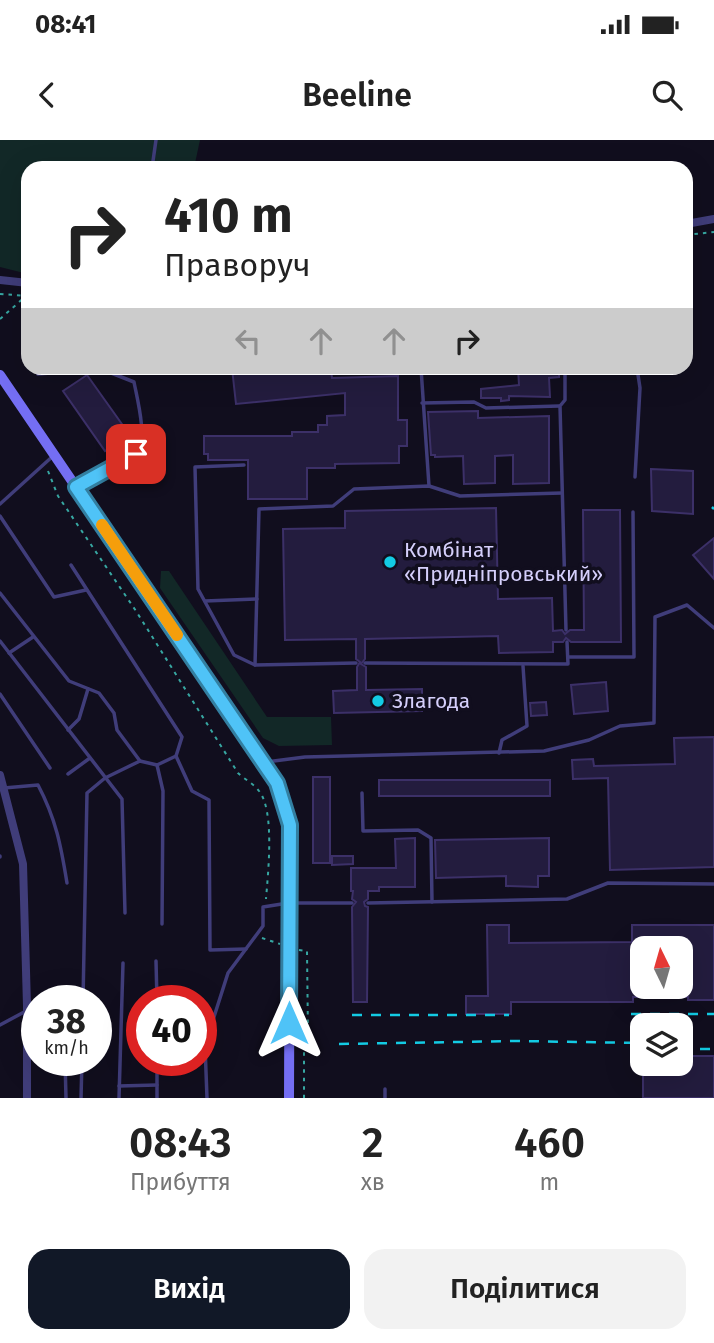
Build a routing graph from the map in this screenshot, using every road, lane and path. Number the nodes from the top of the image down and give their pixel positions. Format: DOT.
graph roads {
  1 [pos="156,140"];
  2 [pos="153,161"];
  3 [pos="714,219"];
  4 [pos="693,223"];
  5 [pos="714,232"];
  6 [pos="693,234"];
  7 [pos="0,280"];
  8 [pos="21,282"];
  9 [pos="0,294"];
  10 [pos="21,296"];
  11 [pos="21,301"];
  12 [pos="0,319"];
  13 [pos="0,375"];
  14 [pos="116,375"];
  15 [pos="421,375"];
  16 [pos="565,375"];
  17 [pos="638,375"];
  18 [pos="422,403"];
  19 [pos="560,407"];
  20 [pos="54,455"];
  21 [pos="44,464"];
  22 [pos="244,465"];
  23 [pos="635,477"];
  24 [pos="429,486"];
  25 [pos="76,487"];
  26 [pos="562,493"];
  27 [pos="0,504"];
  28 [pos="634,512"];
  29 [pos="0,516"];
  30 [pos="71,565"];
  31 [pos="87,590"];
  32 [pos="0,593"];
  33 [pos="257,599"];
  34 [pos="205,601"];
  35 [pos="714,628"];
  36 [pos="566,630"];
  37 [pos="33,637"];
  38 [pos="0,641"];
  39 [pos="567,642"];
  40 [pos="9,653"];
  41 [pos="568,657"];
  42 [pos="356,663"];
  43 [pos="365,663"];
  44 [pos="523,664"];
  45 [pos="255,665"];
  46 [pos="88,689"];
  47 [pos="0,694"];
  48 [pos="68,730"];
  49 [pos="499,753"];
  50 [pos="176,756"];
  51 [pos="90,758"];
  52 [pos="140,761"];
  53 [pos="264,763"];
  54 [pos="157,765"];
  55 [pos="50,768"];
  56 [pos="68,774"];
  57 [pos="106,778"];
  58 [pos="1,780"];
  59 [pos="362,793"];
  60 [pos="66,883"];
  61 [pos="714,884"];
  62 [pos="432,902"];
  63 [pos="288,903"];
  64 [pos="352,903"];
  65 [pos="368,903"];
  66 [pos="265,905"];
  67 [pos="125,913"];
  68 [pos="162,924"];
  69 [pos="246,949"];
  70 [pos="156,961"];
  71 [pos="123,962"];
  72 [pos="26,985"];
  73 [pos="83,985"];
  74 [pos="157,985"];
  75 [pos="217,1005"];
  76 [pos="21,1013"];
  77 [pos="0,1025"];
  78 [pos="27,1076"];
  79 [pos="65,1076"];
  80 [pos="82,1076"];
  81 [pos="157,1076"];
  82 [pos="205,1076"];
  83 [pos="157,1085"];
  84 [pos="119,1086"];
  85 [pos="385,1089"];
  86 [pos="27,1098"];
  87 [pos="66,1098"];
  88 [pos="81,1098"];
  89 [pos="119,1098"];
  90 [pos="157,1098"];
  91 [pos="207,1098"];
  92 [pos="289,1098"];
  93 [pos="386,1098"];
  1 -- 2 [label="lane"];
  3 -- 4 [label="street"];
  5 -- 6 [label="path"];
  7 -- 8 [label="street"];
  9 -- 10 [label="path"];
  11 -- 12 [label="path"];
  13 -- 20 [label="street"];
  14 -- 25 [label="lane"];
  15 -- 18 [label="lane"];
  16 -- 19 [label="lane"];
  17 -- 23 [label="lane"];
  18 -- 19 [label="lane"];
  18 -- 24 [label="lane"];
  19 -- 26 [label="lane"];
  20 -- 21 [label="lane"];
  20 -- 25 [label="street"];
  21 -- 27 [label="lane"];
  21 -- 66 [label="path"];
  22 -- 34 [label="lane"];
  24 -- 26 [label="lane"];
  24 -- 33 [label="lane"];
  25 -- 53 [label="street"];
  26 -- 36 [label="lane"];
  28 -- 41 [label="lane"];
  29 -- 31 [label="lane"];
  30 -- 31 [label="lane"];
  31 -- 50 [label="lane"];
  32 -- 37 [label="lane"];
  33 -- 34 [label="lane"];
  33 -- 45 [label="lane"];
  34 -- 45 [label="lane"];
  35 -- 49 [label="lane"];
  37 -- 40 [label="lane"];
  37 -- 46 [label="lane"];
  38 -- 40 [label="lane"];
  39 -- 41 [label="lane"];
  40 -- 48 [label="lane"];
  41 -- 44 [label="lane"];
  42 -- 45 [label="lane"];
  43 -- 44 [label="lane"];
  44 -- 49 [label="lane"];
  46 -- 48 [label="lane"];
  46 -- 52 [label="lane"];
  47 -- 55 [label="lane"];
  48 -- 51 [label="lane"];
  49 -- 53 [label="lane"];
  50 -- 54 [label="lane"];
  50 -- 69 [label="lane"];
  51 -- 56 [label="lane"];
  51 -- 57 [label="lane"];
  52 -- 54 [label="lane"];
  52 -- 57 [label="lane"];
  53 -- 63 [label="street"];
  54 -- 68 [label="lane"];
  57 -- 67 [label="lane"];
  57 -- 73 [label="lane"];
  58 -- 60 [label="lane"];
  58 -- 72 [label="street"];
  59 -- 62 [label="lane"];
  61 -- 62 [label="lane"];
  62 -- 65 [label="lane"];
  63 -- 64 [label="lane"];
  63 -- 66 [label="lane"];
  63 -- 92 [label="street"];
  66 -- 69 [label="lane"];
  69 -- 75 [label="lane"];
  70 -- 74 [label="lane"];
  71 -- 84 [label="lane"];
  76 -- 77 [label="lane"];
  78 -- 86 [label="street"];
  79 -- 87 [label="lane"];
  80 -- 88 [label="lane"];
  81 -- 83 [label="lane"];
  82 -- 91 [label="lane"];
  83 -- 84 [label="lane"];
  83 -- 90 [label="lane"];
  84 -- 89 [label="lane"];
  85 -- 93 [label="lane"];
}
